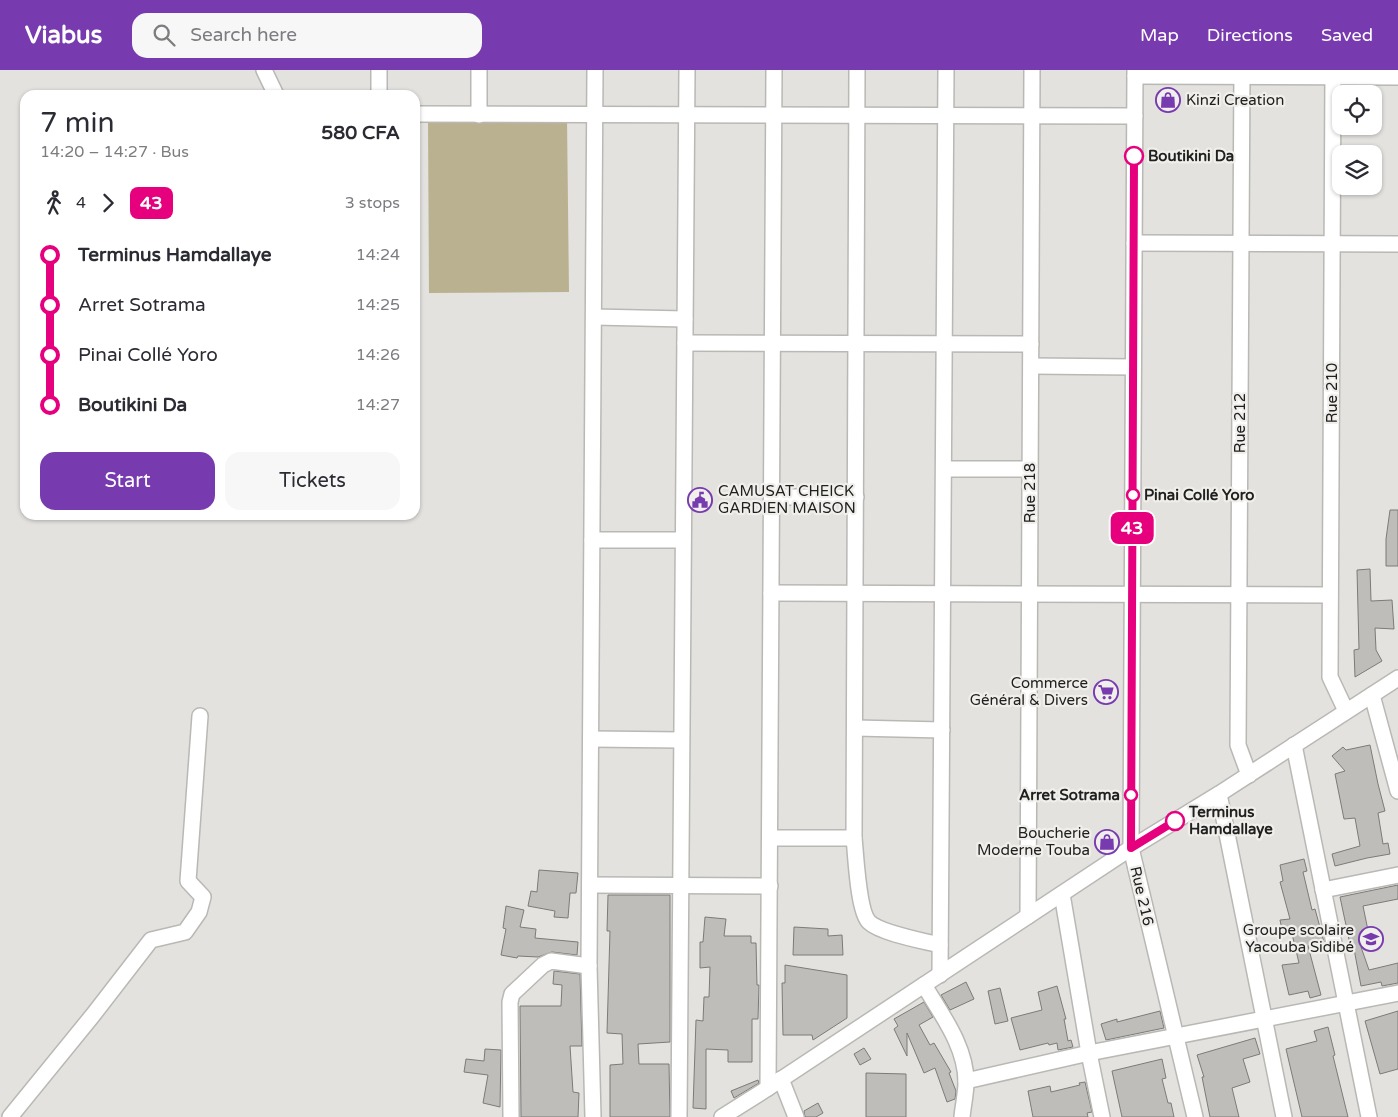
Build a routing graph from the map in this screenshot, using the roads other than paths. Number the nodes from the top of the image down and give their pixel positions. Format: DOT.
graph roads {
  1 [pos="379,70"];
  2 [pos="479,70"];
  3 [pos="595,70"];
  4 [pos="687,70"];
  5 [pos="774,70"];
  6 [pos="857,70"];
  7 [pos="946,70"];
  8 [pos="1032,70"];
  9 [pos="267,73"];
  10 [pos="1135,73"];
  11 [pos="1242,73"];
  12 [pos="1333,73"];
  13 [pos="1398,77"];
  14 [pos="274,90"];
  15 [pos="378,90"];
  16 [pos="420,114"];
  17 [pos="478,115"];
  18 [pos="596,115"];
  19 [pos="686,115"];
  20 [pos="774,116"];
  21 [pos="857,116"];
  22 [pos="946,116"];
  23 [pos="1032,116"];
  24 [pos="1135,116"];
  25 [pos="1134,243"];
  26 [pos="1241,243"];
  27 [pos="1332,243"];
  28 [pos="1398,244"];
  29 [pos="594,317"];
  30 [pos="685,318"];
  31 [pos="685,344"];
  32 [pos="773,344"];
  33 [pos="856,344"];
  34 [pos="944,344"];
  35 [pos="1031,344"];
  36 [pos="1031,366"];
  37 [pos="1133,367"];
  38 [pos="944,469"];
  39 [pos="1030,469"];
  40 [pos="772,497"];
  41 [pos="856,497"];
  42 [pos="592,540"];
  43 [pos="683,540"];
  44 [pos="771,594"];
  45 [pos="855,594"];
  46 [pos="943,594"];
  47 [pos="1030,594"];
  48 [pos="1132,594"];
  49 [pos="1239,595"];
  50 [pos="1330,595"];
  51 [pos="1398,678"];
  52 [pos="1372,695"];
  53 [pos="1346,711"];
  54 [pos="200,716"];
  55 [pos="855,728"];
  56 [pos="942,730"];
  57 [pos="591,739"];
  58 [pos="681,740"];
  59 [pos="1294,745"];
  60 [pos="1249,775"];
  61 [pos="1398,791"];
  62 [pos="1219,794"];
  63 [pos="770,838"];
  64 [pos="854,838"];
  65 [pos="1131,848"];
  66 [pos="1398,875"];
  67 [pos="590,885"];
  68 [pos="680,885"];
  69 [pos="770,886"];
  70 [pos="1323,890"];
  71 [pos="1062,894"];
  72 [pos="1028,916"];
  73 [pos="940,945"];
  74 [pos="589,966"];
  75 [pos="940,975"];
  76 [pos="924,985"];
  77 [pos="1398,993"];
  78 [pos="1346,1003"];
  79 [pos="1264,1019"];
  80 [pos="1175,1036"];
  81 [pos="1089,1053"];
  82 [pos="781,1080"];
  83 [pos="966,1081"];
  84 [pos="768,1088"];
  85 [pos="10,1117"];
  86 [pos="511,1117"];
  87 [pos="593,1117"];
  88 [pos="679,1117"];
  89 [pos="722,1117"];
  90 [pos="796,1117"];
  91 [pos="962,1117"];
  92 [pos="1102,1117"];
  93 [pos="1195,1117"];
  94 [pos="1284,1117"];
  95 [pos="1369,1117"];
  1 -- 15 [label="street"];
  2 -- 17 [label="street"];
  3 -- 18 [label="street"];
  4 -- 19 [label="street"];
  5 -- 20 [label="street"];
  6 -- 21 [label="street"];
  7 -- 22 [label="street"];
  8 -- 23 [label="street, Rue 218"];
  9 -- 14 [label="street"];
  10 -- 11 [label="street"];
  10 -- 24 [label="street, Rue 216"];
  11 -- 12 [label="street"];
  11 -- 26 [label="street, Rue 212"];
  12 -- 13 [label="street"];
  12 -- 27 [label="street, Rue 210"];
  16 -- 17 [label="street"];
  17 -- 18 [label="street"];
  18 -- 19 [label="street"];
  18 -- 29 [label="street"];
  19 -- 20 [label="street"];
  19 -- 30 [label="street"];
  20 -- 21 [label="street"];
  20 -- 32 [label="street"];
  21 -- 22 [label="street"];
  21 -- 33 [label="street"];
  22 -- 23 [label="street"];
  22 -- 34 [label="street"];
  23 -- 24 [label="street"];
  23 -- 35 [label="street, Rue 218"];
  24 -- 25 [label="street, Rue 216"];
  25 -- 26 [label="street"];
  25 -- 37 [label="street, Rue 216"];
  26 -- 27 [label="street"];
  26 -- 49 [label="street, Rue 212"];
  27 -- 28 [label="street"];
  27 -- 50 [label="street, Rue 210"];
  29 -- 30 [label="street"];
  29 -- 42 [label="street"];
  30 -- 31 [label="street"];
  31 -- 32 [label="street"];
  31 -- 43 [label="street"];
  32 -- 33 [label="street"];
  32 -- 40 [label="street"];
  33 -- 34 [label="street"];
  33 -- 41 [label="street"];
  34 -- 35 [label="street"];
  34 -- 38 [label="street"];
  35 -- 36 [label="street, Rue 218"];
  36 -- 37 [label="street"];
  36 -- 39 [label="street, Rue 218"];
  37 -- 48 [label="street, Rue 216"];
  38 -- 39 [label="street"];
  38 -- 46 [label="street"];
  39 -- 47 [label="street, Rue 218"];
  40 -- 41 [label="street"];
  40 -- 44 [label="street"];
  41 -- 45 [label="street"];
  42 -- 43 [label="street"];
  42 -- 57 [label="street"];
  43 -- 58 [label="street"];
  44 -- 45 [label="street"];
  44 -- 63 [label="street"];
  45 -- 46 [label="street"];
  45 -- 55 [label="street"];
  46 -- 47 [label="street"];
  46 -- 56 [label="street"];
  47 -- 48 [label="street"];
  47 -- 72 [label="street, Rue 218"];
  48 -- 49 [label="street"];
  48 -- 65 [label="street, Rue 216"];
  49 -- 50 [label="street"];
  49 -- 60 [label="street, Rue 212"];
  50 -- 53 [label="street, Rue 210"];
  51 -- 52 [label="street"];
  52 -- 53 [label="street"];
  52 -- 61 [label="street"];
  53 -- 59 [label="street"];
  54 -- 85 [label="street"];
  55 -- 56 [label="street"];
  55 -- 64 [label="street"];
  56 -- 73 [label="street"];
  57 -- 58 [label="street"];
  57 -- 67 [label="street"];
  58 -- 68 [label="street"];
  59 -- 60 [label="street"];
  59 -- 70 [label="street"];
  60 -- 62 [label="street"];
  62 -- 65 [label="street"];
  62 -- 79 [label="street"];
  63 -- 64 [label="street"];
  63 -- 69 [label="street"];
  64 -- 73 [label="street"];
  65 -- 71 [label="street"];
  65 -- 80 [label="street, Rue 216"];
  66 -- 70 [label="street"];
  67 -- 68 [label="street"];
  67 -- 74 [label="street"];
  68 -- 69 [label="street"];
  68 -- 88 [label="street"];
  69 -- 84 [label="street"];
  70 -- 78 [label="street"];
  71 -- 72 [label="street"];
  71 -- 81 [label="street"];
  72 -- 75 [label="street"];
  73 -- 75 [label="street"];
  74 -- 86 [label="street"];
  74 -- 87 [label="street"];
  75 -- 76 [label="street"];
  76 -- 82 [label="street"];
  76 -- 83 [label="street"];
  77 -- 78 [label="street"];
  78 -- 79 [label="street"];
  78 -- 95 [label="street"];
  79 -- 80 [label="street"];
  79 -- 94 [label="street"];
  80 -- 81 [label="street"];
  80 -- 93 [label="street, Rue 216"];
  81 -- 83 [label="street"];
  81 -- 92 [label="street"];
  82 -- 84 [label="street"];
  82 -- 90 [label="street"];
  83 -- 91 [label="street"];
  84 -- 89 [label="street"];
}
